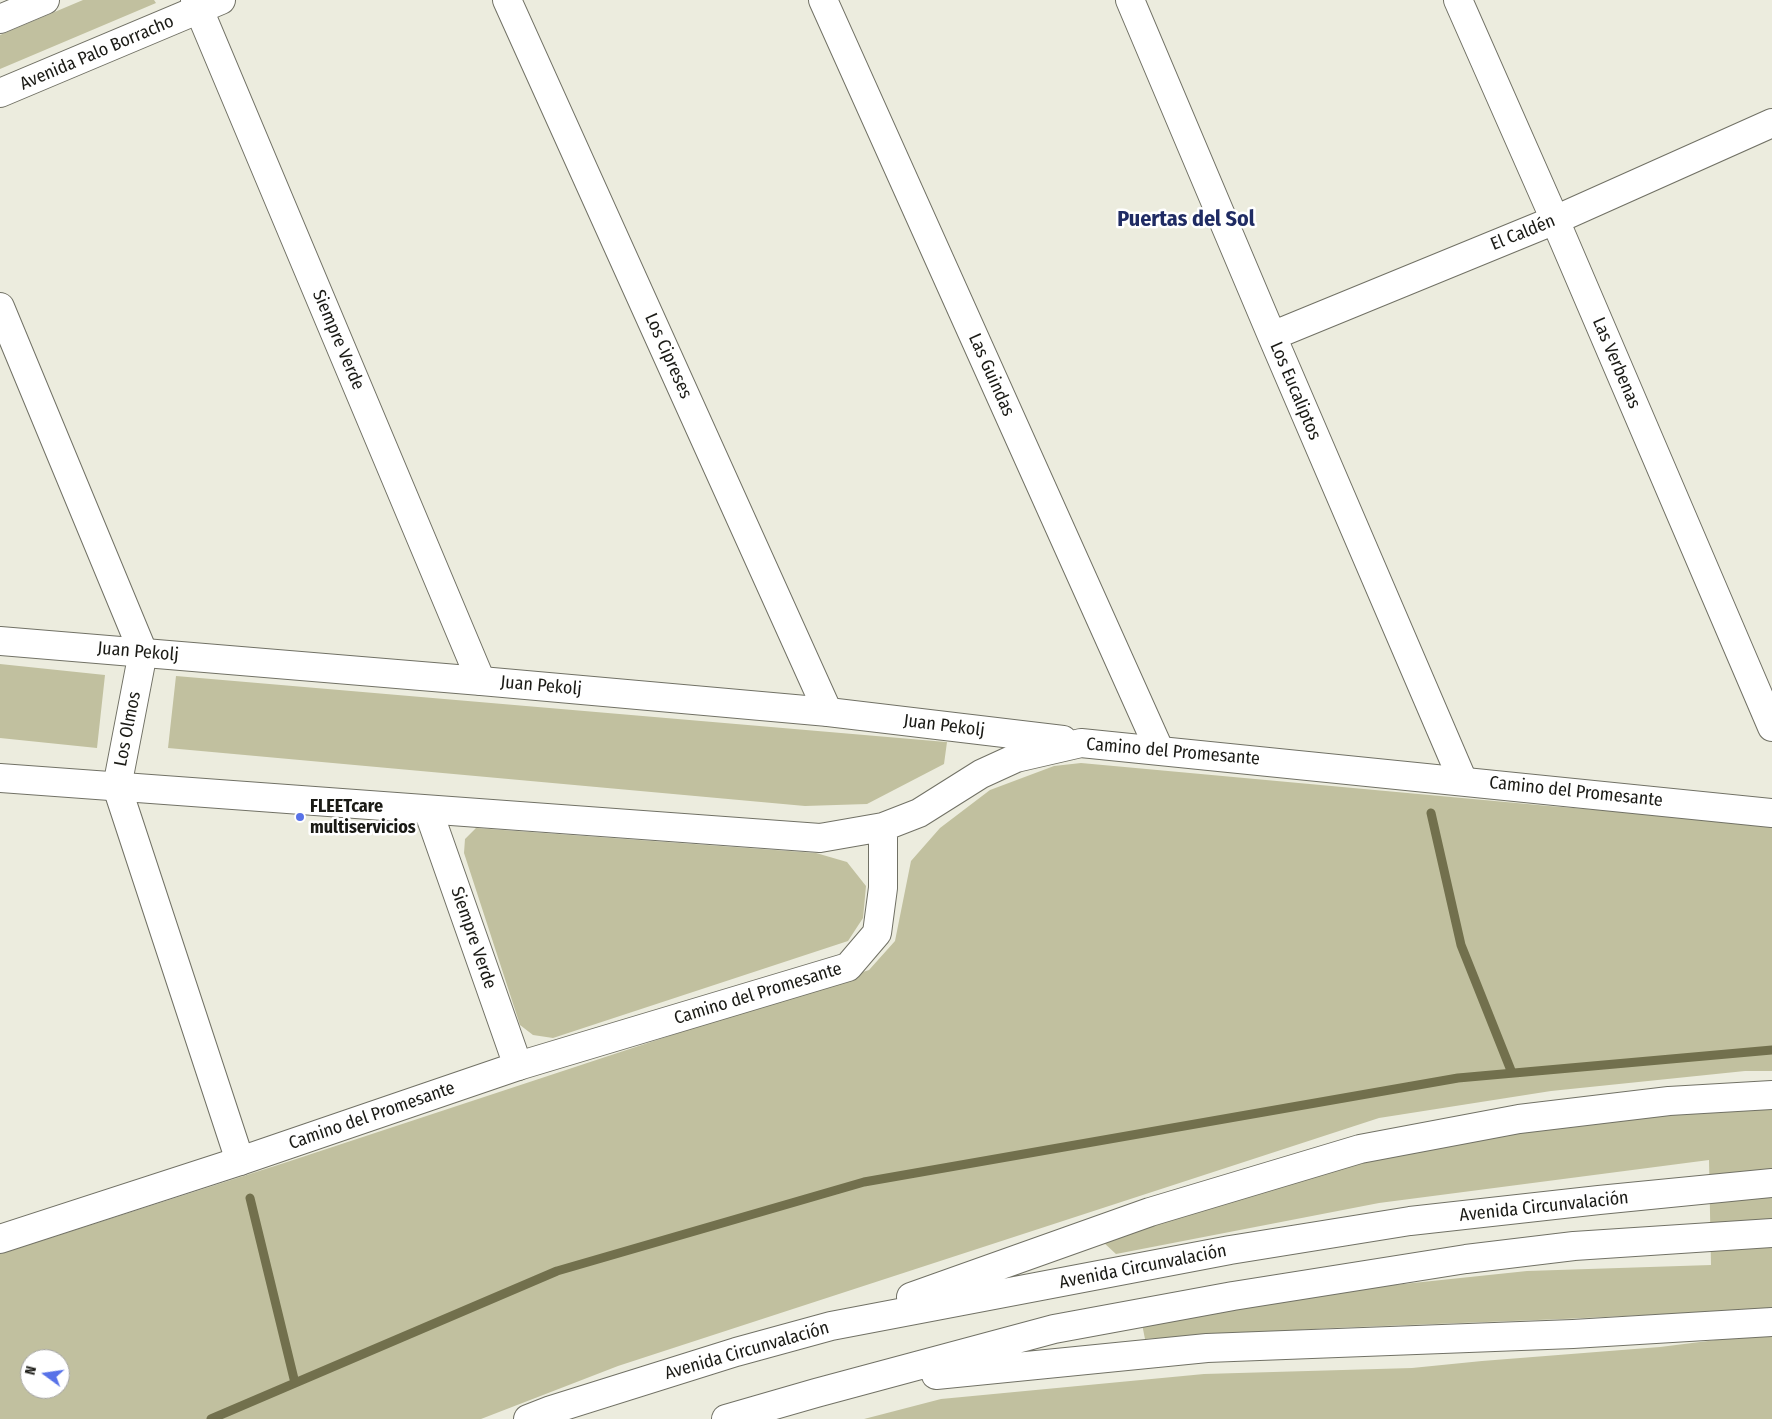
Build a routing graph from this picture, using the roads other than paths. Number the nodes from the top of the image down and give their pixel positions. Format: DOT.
graph roads {
  1 [pos="45,0"];
  2 [pos="507,0"];
  3 [pos="823,0"];
  4 [pos="1130,0"];
  5 [pos="1458,0"];
  6 [pos="205,3"];
  7 [pos="0,19"];
  8 [pos="0,94"];
  9 [pos="1772,123"];
  10 [pos="1555,220"];
  11 [pos="0,307"];
  12 [pos="1272,336"];
  13 [pos="0,641"];
  14 [pos="143,652"];
  15 [pos="481,681"];
  16 [pos="828,712"];
  17 [pos="1772,726"];
  18 [pos="1082,743"];
  19 [pos="1159,750"];
  20 [pos="0,778"];
  21 [pos="1463,780"];
  22 [pos="117,786"];
  23 [pos="428,810"];
  24 [pos="1772,813"];
  25 [pos="883,827"];
  26 [pos="518,1066"];
  27 [pos="1772,1095"];
  28 [pos="240,1161"];
  29 [pos="1772,1183"];
  30 [pos="1772,1233"];
  31 [pos="0,1239"];
  32 [pos="1772,1322"];
  33 [pos="831,1326"];
  34 [pos="855,1382"];
  35 [pos="528,1419"];
  36 [pos="726,1419"];
  1 -- 7 [label="main road"];
  2 -- 16 [label="main road, Los Cipreses"];
  3 -- 19 [label="main road, Las Guindas"];
  4 -- 12 [label="main road, Los Eucaliptos"];
  5 -- 10 [label="main road, Las Verbenas"];
  6 -- 8 [label="main road, Avenida Palo Borracho"];
  6 -- 15 [label="main road, Siempre Verde"];
  9 -- 10 [label="main road, El Caldén"];
  10 -- 12 [label="main road, El Caldén"];
  10 -- 17 [label="main road, Las Verbenas"];
  11 -- 14 [label="main road"];
  12 -- 21 [label="main road, Los Eucaliptos"];
  13 -- 14 [label="main road, Juan Pekolj"];
  14 -- 15 [label="main road, Juan Pekolj"];
  14 -- 22 [label="main road, Los Olmos"];
  15 -- 16 [label="main road, Juan Pekolj"];
  16 -- 18 [label="main road, Juan Pekolj"];
  18 -- 19 [label="main road, Camino del Promesante"];
  18 -- 25 [label="main road, Camino del Promesante"];
  19 -- 21 [label="main road, Camino del Promesante"];
  20 -- 22 [label="main road"];
  21 -- 24 [label="main road, Camino del Promesante"];
  22 -- 23 [label="main road"];
  22 -- 28 [label="main road, Los Olmos"];
  23 -- 25 [label="main road"];
  23 -- 26 [label="main road, Siempre Verde"];
  25 -- 26 [label="main road, Camino del Promesante"];
  26 -- 28 [label="main road, Camino del Promesante"];
  27 -- 33 [label="main road"];
  28 -- 31 [label="main road, Camino del Promesante"];
  29 -- 33 [label="main road, Avenida Circunvalación"];
  30 -- 34 [label="main road"];
  32 -- 34 [label="main road"];
  33 -- 35 [label="main road, Avenida Circunvalación"];
  34 -- 36 [label="main road"];
}
